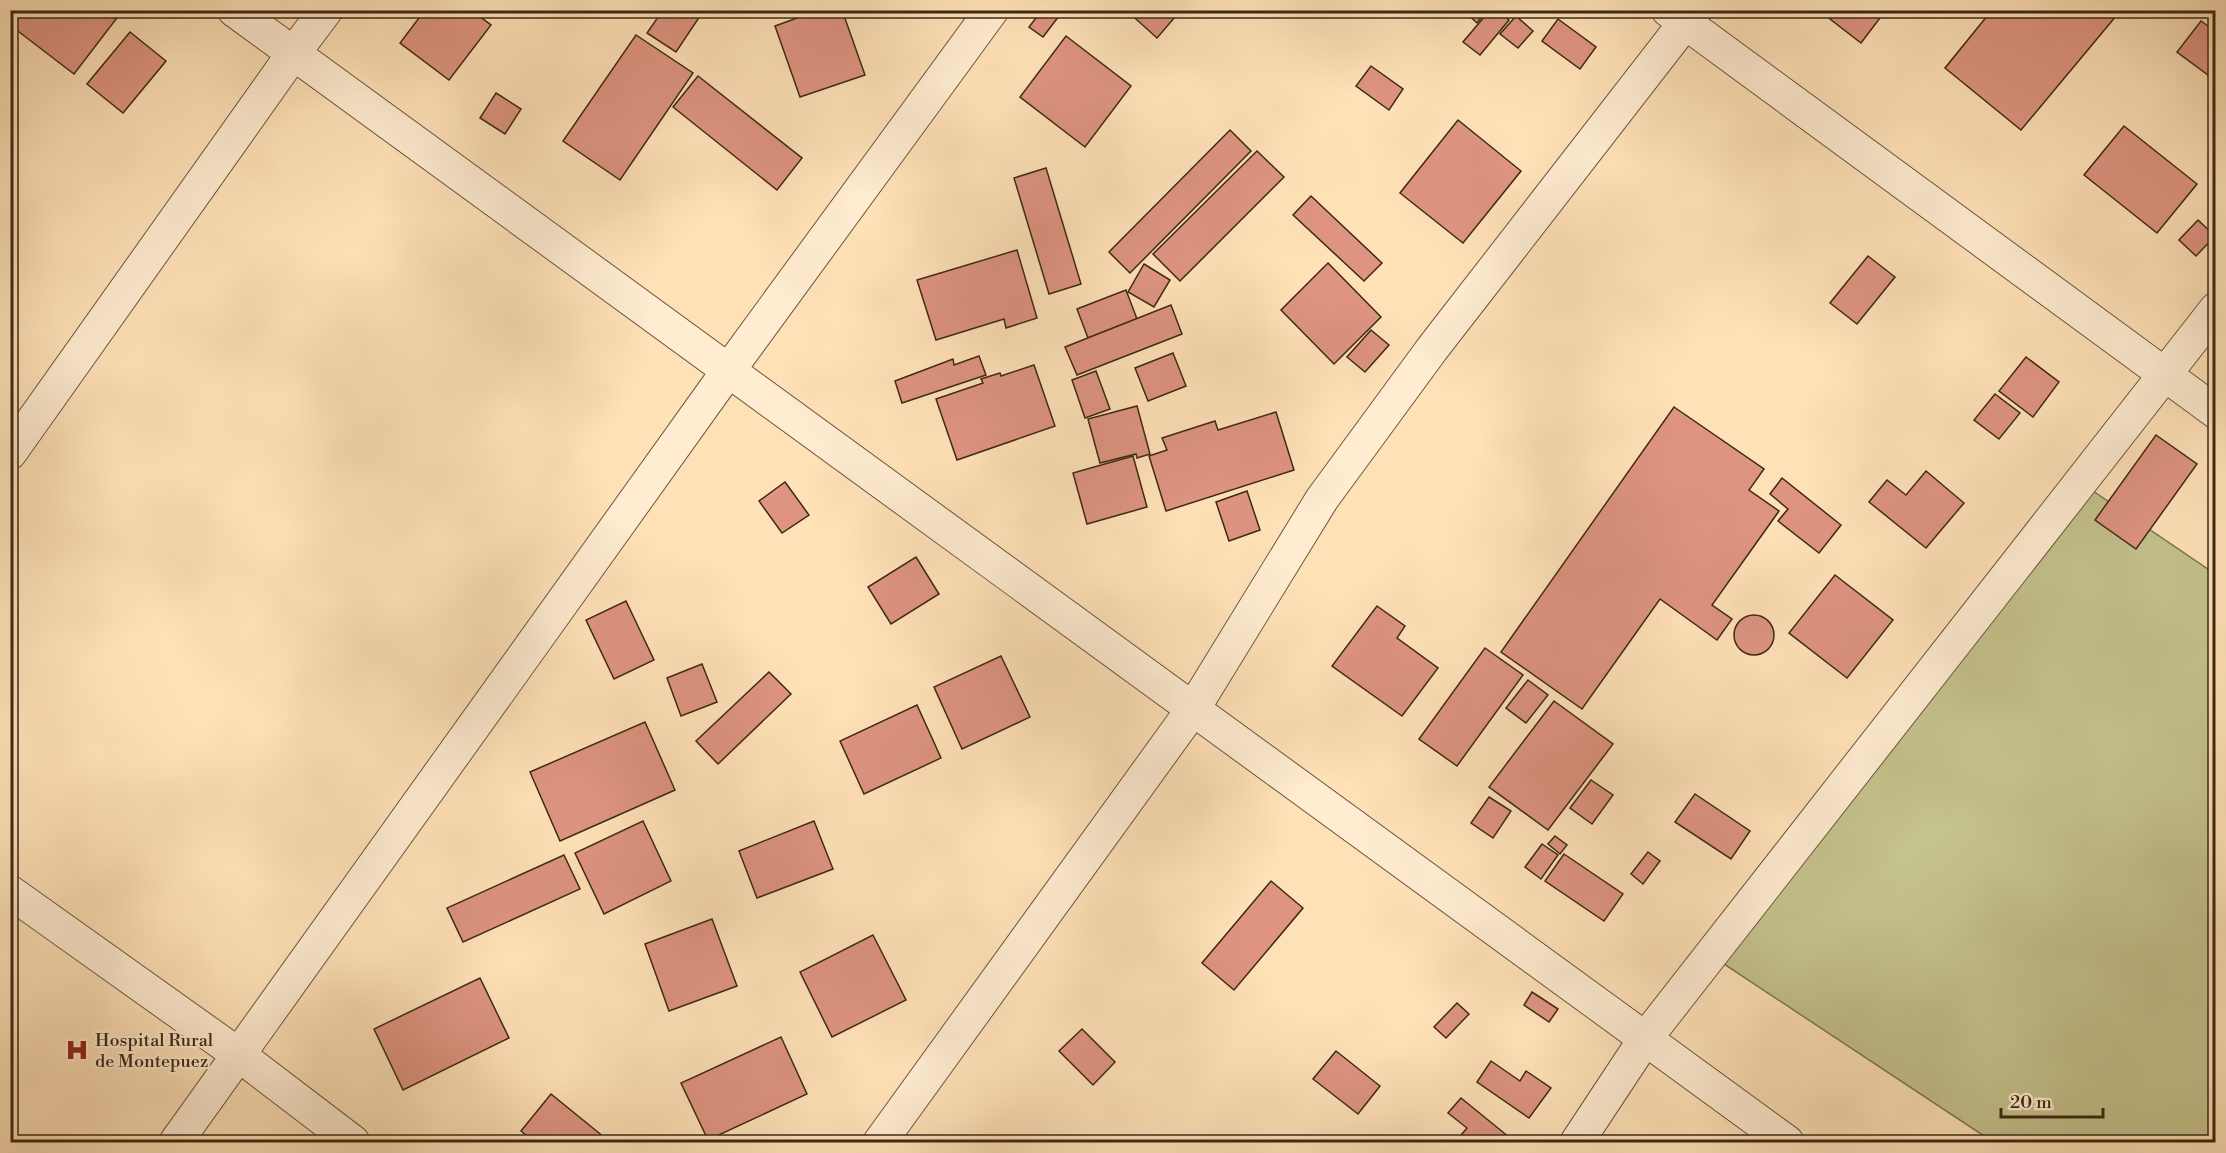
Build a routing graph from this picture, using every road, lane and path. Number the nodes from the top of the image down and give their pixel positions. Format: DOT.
graph roads {
  1 [pos="234,10"];
  2 [pos="326,10"];
  3 [pos="992,10"];
  4 [pos="1683,15"];
  5 [pos="293,54"];
  6 [pos="2216,309"];
  7 [pos="728,370"];
  8 [pos="2164,373"];
  9 [pos="2216,412"];
  10 [pos="10,453"];
  11 [pos="1193,709"];
  12 [pos="10,892"];
  13 [pos="1645,1039"];
  14 [pos="239,1055"];
  15 [pos="176,1143"];
  16 [pos="353,1143"];
  17 [pos="880,1143"];
  18 [pos="1576,1143"];
  19 [pos="1787,1143"];
  1 -- 5 [label="street"];
  2 -- 5 [label="street"];
  3 -- 7 [label="street"];
  4 -- 8 [label="street"];
  4 -- 11 [label="street"];
  5 -- 7 [label="street"];
  5 -- 10 [label="street"];
  6 -- 8 [label="street"];
  7 -- 11 [label="street"];
  7 -- 14 [label="street"];
  8 -- 9 [label="street"];
  8 -- 13 [label="street"];
  11 -- 13 [label="street"];
  11 -- 17 [label="street"];
  12 -- 14 [label="street"];
  13 -- 18 [label="street"];
  13 -- 19 [label="street"];
  14 -- 15 [label="street"];
  14 -- 16 [label="street"];
}
